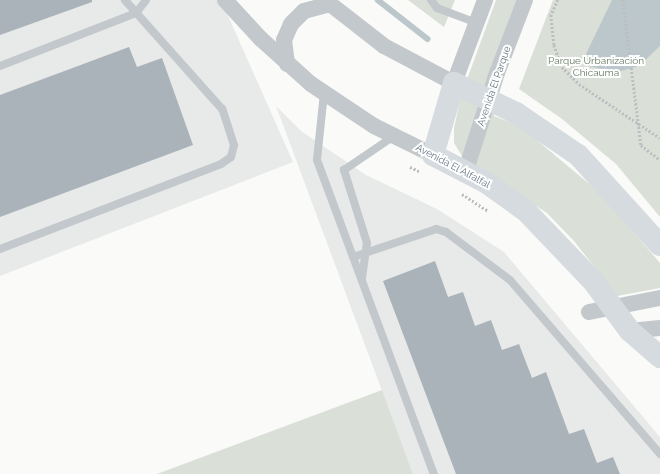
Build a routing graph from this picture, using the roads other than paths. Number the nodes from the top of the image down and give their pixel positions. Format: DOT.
graph roads {
  1 [pos="125,0"];
  2 [pos="146,0"];
  3 [pos="225,0"];
  4 [pos="431,0"];
  5 [pos="485,0"];
  6 [pos="525,0"];
  7 [pos="328,2"];
  8 [pos="136,13"];
  9 [pos="477,23"];
  10 [pos="287,64"];
  11 [pos="0,66"];
  12 [pos="454,83"];
  13 [pos="324,92"];
  14 [pos="489,98"];
  15 [pos="394,136"];
  16 [pos="429,164"];
  17 [pos="463,183"];
  18 [pos="660,245"];
  19 [pos="0,249"];
  20 [pos="365,252"];
  21 [pos="354,256"];
  22 [pos="362,279"];
  23 [pos="660,298"];
  24 [pos="615,307"];
  25 [pos="589,312"];
  26 [pos="660,328"];
  27 [pos="630,331"];
  28 [pos="660,357"];
  29 [pos="660,454"];
  30 [pos="434,474"];
  1 -- 8 [label="lane"];
  2 -- 8 [label="lane"];
  3 -- 10 [label="street, Avenida El Alfalfal"];
  4 -- 9 [label="lane"];
  5 -- 9 [label="street"];
  6 -- 14 [label="street, Avenida El Parque"];
  7 -- 10 [label="street"];
  7 -- 12 [label="street"];
  8 -- 11 [label="lane"];
  8 -- 19 [label="lane"];
  9 -- 12 [label="street"];
  10 -- 13 [label="street, Avenida El Alfalfal"];
  12 -- 14 [label="street"];
  12 -- 16 [label="street"];
  13 -- 15 [label="street, Avenida El Alfalfal"];
  13 -- 21 [label="lane"];
  14 -- 17 [label="street, Avenida El Parque"];
  14 -- 18 [label="street"];
  15 -- 16 [label="street, Avenida El Alfalfal"];
  15 -- 20 [label="lane"];
  16 -- 17 [label="street, Avenida El Alfalfal"];
  17 -- 24 [label="street, Avenida El Alfalfal"];
  20 -- 21 [label="lane"];
  20 -- 22 [label="lane"];
  20 -- 29 [label="lane"];
  21 -- 22 [label="lane"];
  22 -- 30 [label="lane"];
  23 -- 24 [label="street"];
  24 -- 25 [label="street"];
  24 -- 27 [label="street, Avenida El Alfalfal"];
  26 -- 27 [label="street"];
  27 -- 28 [label="street, Avenida El Alfalfal"];
}
